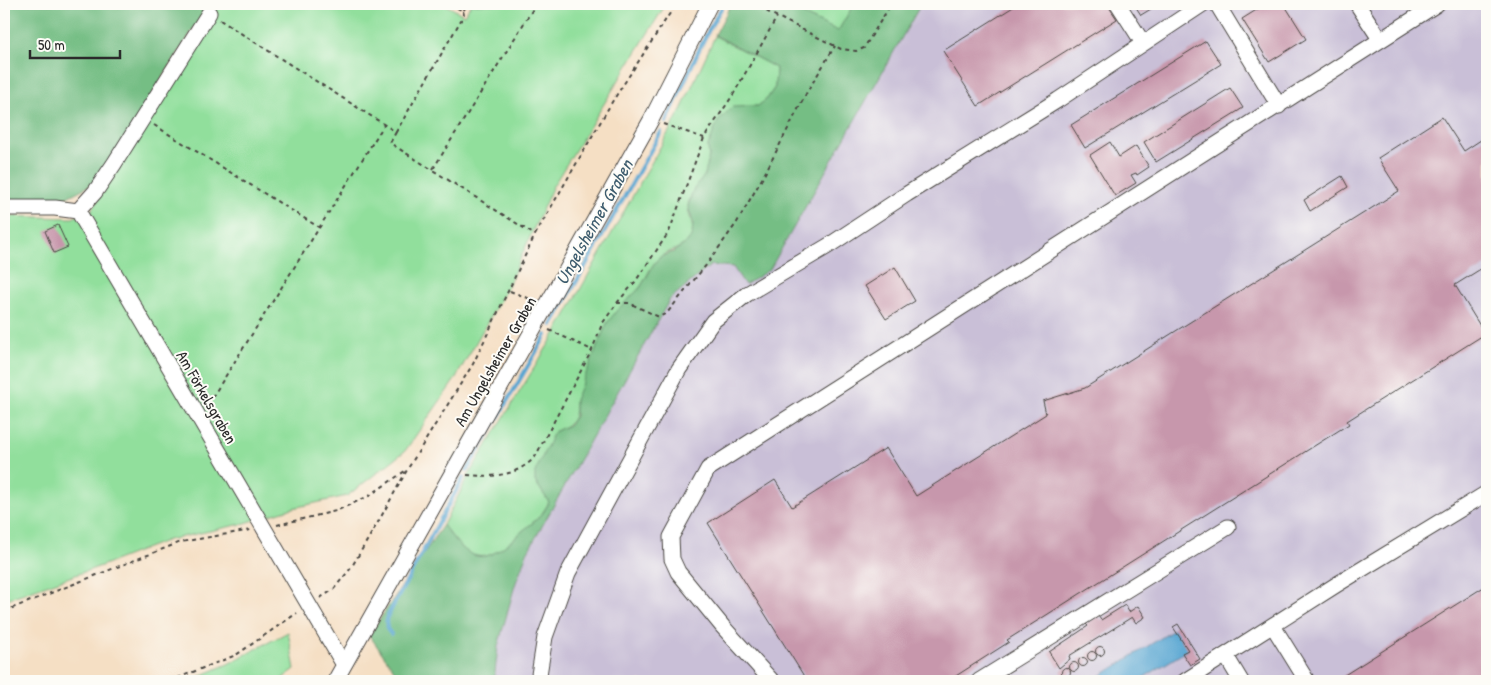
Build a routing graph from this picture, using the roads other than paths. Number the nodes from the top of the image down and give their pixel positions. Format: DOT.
graph roads {
  1 [pos="710,4"];
  2 [pos="1118,4"];
  3 [pos="1202,4"];
  4 [pos="1217,4"];
  5 [pos="1357,4"];
  6 [pos="1437,4"];
  7 [pos="208,13"];
  8 [pos="1380,39"];
  9 [pos="1143,43"];
  10 [pos="1279,106"];
  11 [pos="4,208"];
  12 [pos="78,211"];
  13 [pos="1487,493"];
  14 [pos="1228,527"];
  15 [pos="1273,626"];
  16 [pos="1226,656"];
  17 [pos="344,665"];
  18 [pos="335,681"];
  19 [pos="538,681"];
  20 [pos="772,681"];
  21 [pos="979,681"];
  22 [pos="1185,681"];
  23 [pos="1241,681"];
  24 [pos="1307,681"];
  1 -- 17 [label="street, Am Ungelsheimer Graben"];
  2 -- 9 [label="street"];
  3 -- 9 [label="street"];
  4 -- 10 [label="street"];
  5 -- 8 [label="street"];
  6 -- 8 [label="street"];
  7 -- 12 [label="street"];
  8 -- 10 [label="street"];
  9 -- 19 [label="street"];
  10 -- 20 [label="street"];
  11 -- 12 [label="street"];
  12 -- 17 [label="street, Am Förkelsgraben"];
  13 -- 15 [label="street"];
  14 -- 21 [label="street"];
  15 -- 16 [label="street"];
  15 -- 24 [label="street"];
  16 -- 22 [label="street"];
  16 -- 23 [label="street"];
  17 -- 18 [label="street, Am Ungelsheimer Graben"];
}
